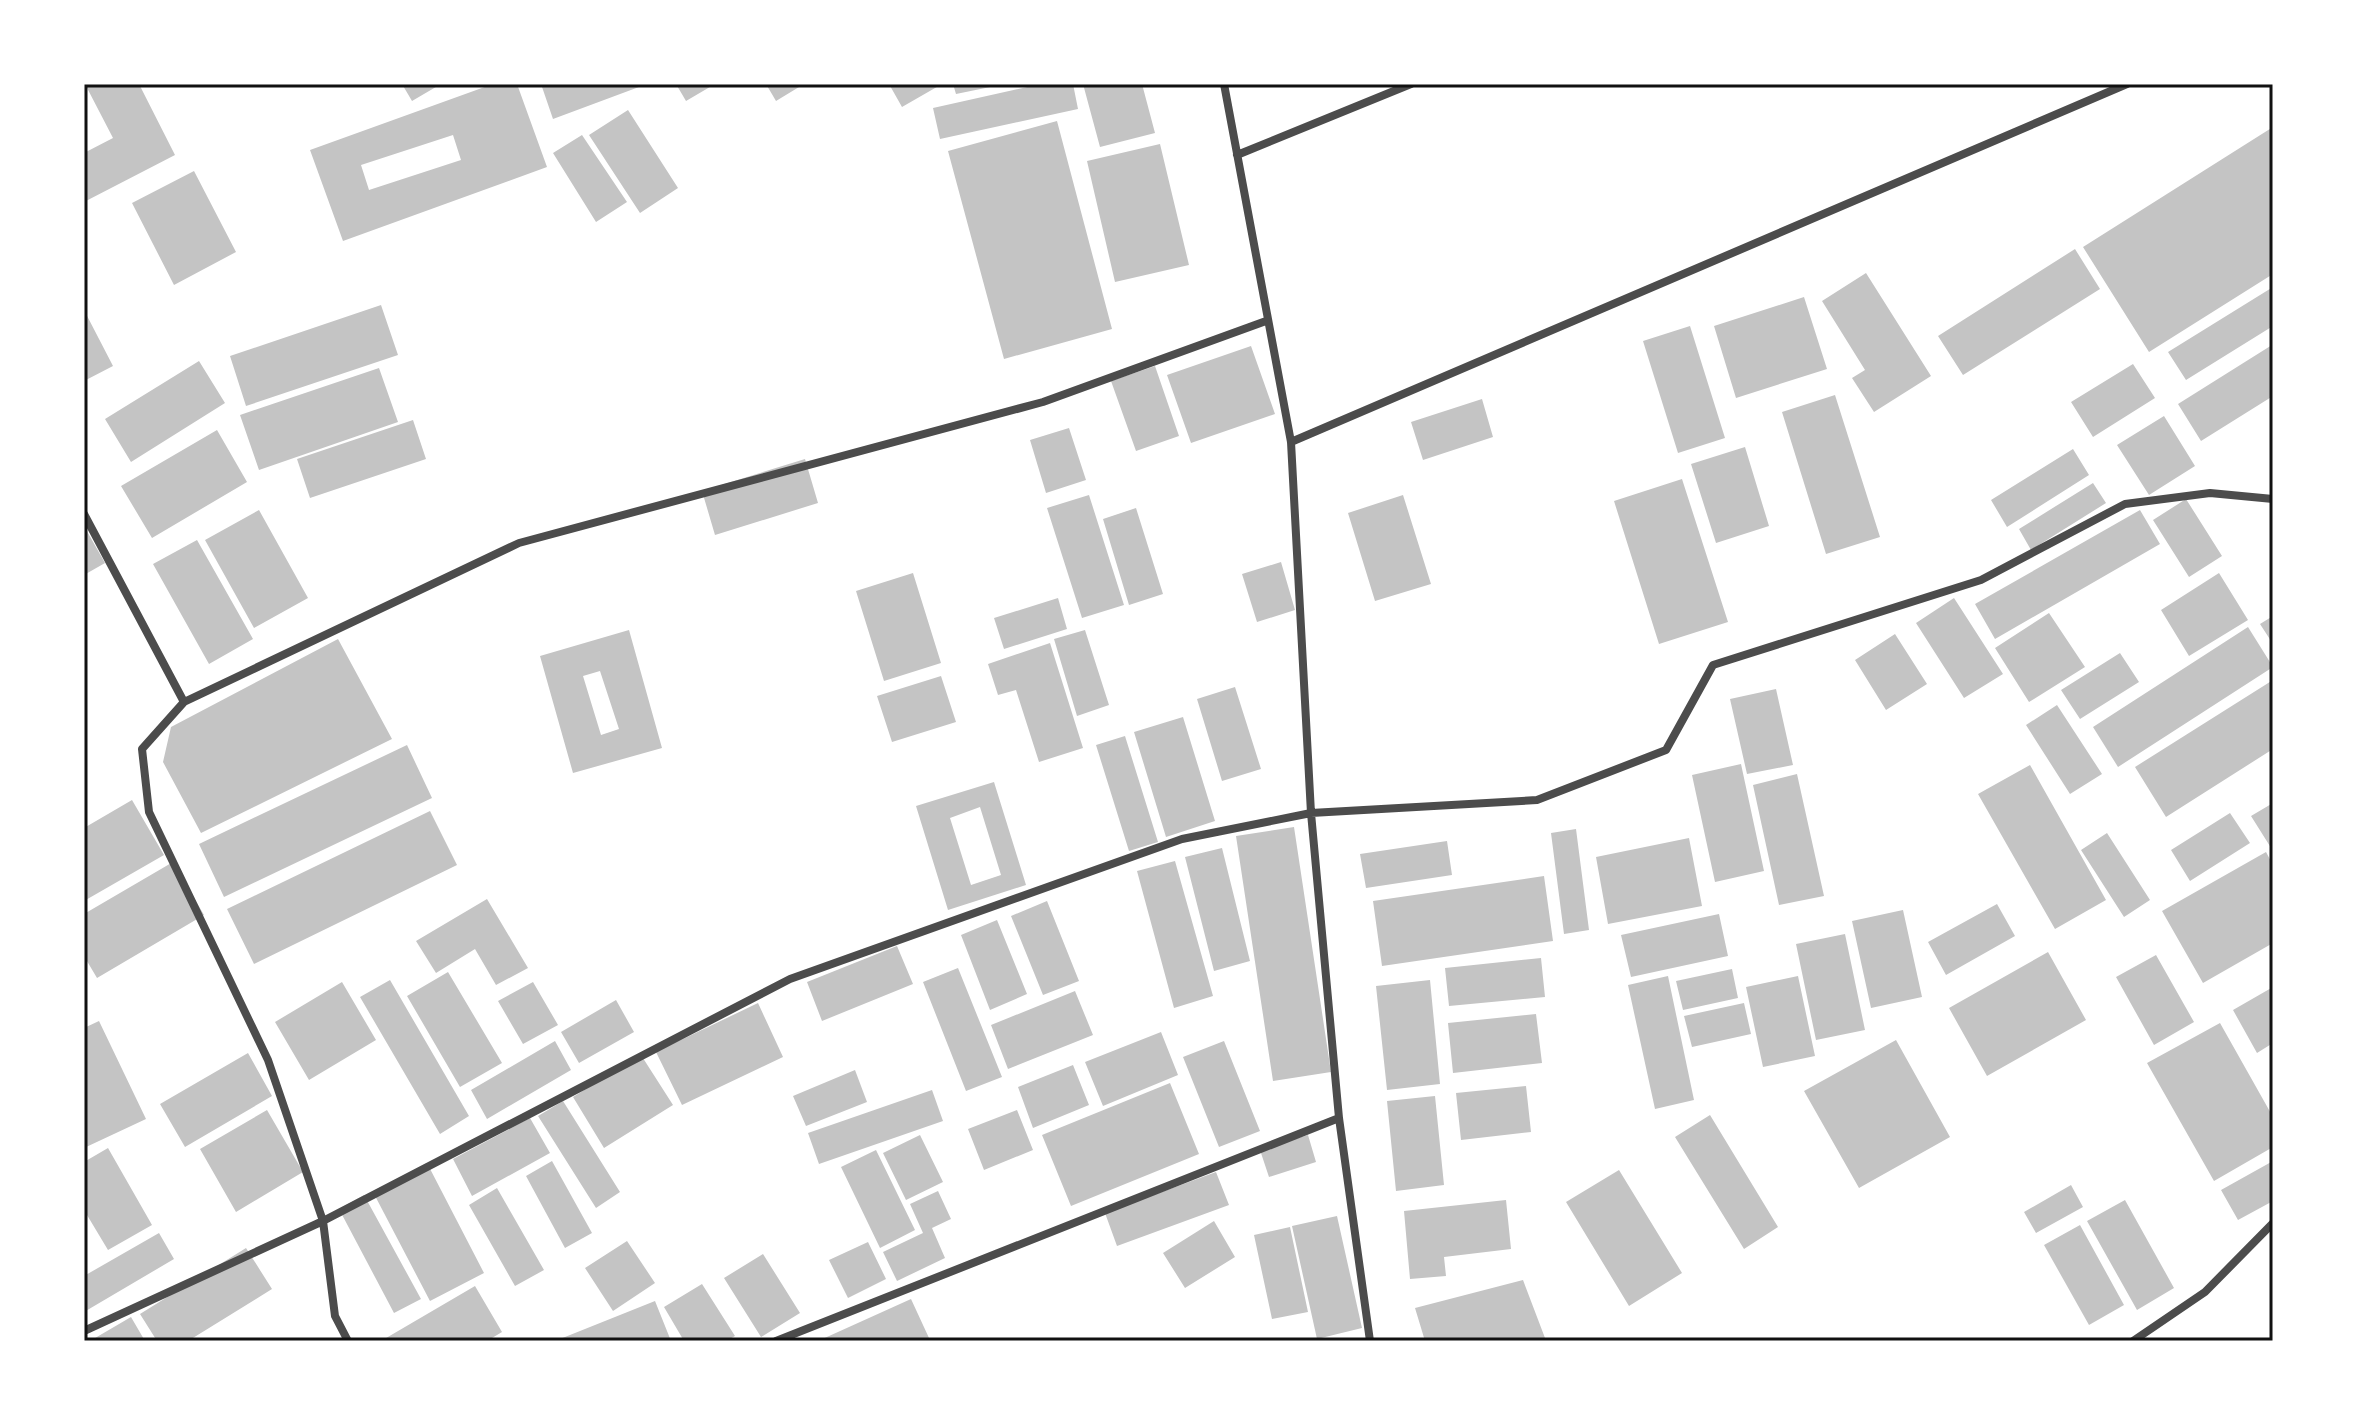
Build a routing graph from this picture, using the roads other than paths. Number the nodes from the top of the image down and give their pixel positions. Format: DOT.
graph roads {
  1 [pos="1224,84"];
  2 [pos="1411,84"];
  3 [pos="2127,84"];
  4 [pos="1237,155"];
  5 [pos="1266,321"];
  6 [pos="1291,442"];
  7 [pos="2273,499"];
  8 [pos="84,514"];
  9 [pos="184,702"];
  10 [pos="1311,813"];
  11 [pos="1339,1118"];
  12 [pos="323,1221"];
  13 [pos="2273,1223"];
  14 [pos="84,1331"];
  15 [pos="348,1341"];
  16 [pos="776,1341"];
  17 [pos="1370,1341"];
  18 [pos="2133,1341"];
  1 -- 4 [label="street"];
  2 -- 4 [label="street"];
  3 -- 6 [label="street"];
  4 -- 5 [label="street"];
  5 -- 6 [label="street"];
  5 -- 9 [label="street"];
  6 -- 10 [label="street"];
  7 -- 10 [label="street"];
  8 -- 9 [label="street"];
  9 -- 12 [label="street"];
  10 -- 11 [label="street"];
  10 -- 12 [label="street"];
  11 -- 16 [label="street"];
  11 -- 17 [label="street"];
  12 -- 14 [label="street"];
  12 -- 15 [label="street"];
  13 -- 18 [label="street"];
}
